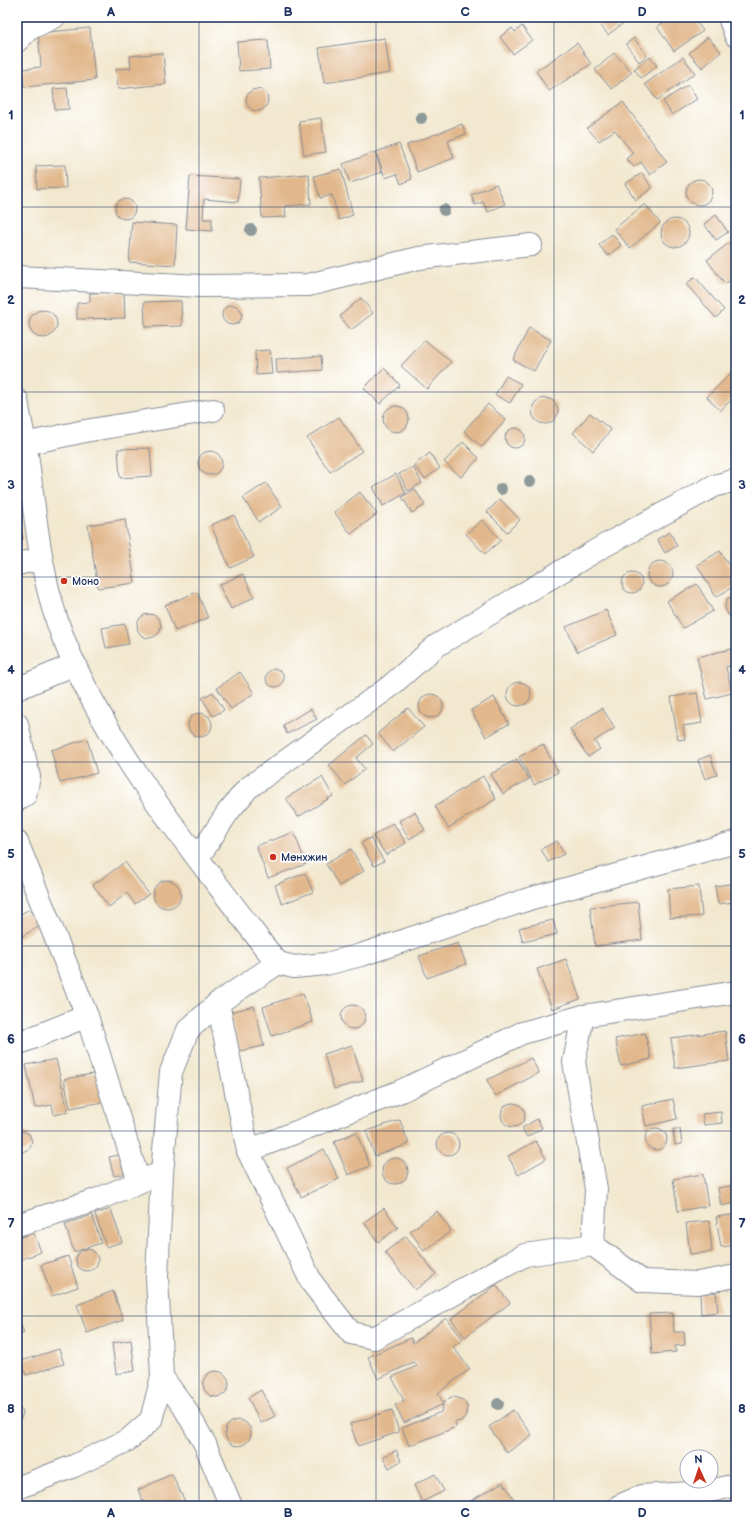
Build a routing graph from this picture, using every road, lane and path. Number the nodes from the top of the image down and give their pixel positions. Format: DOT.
graph roads {
  1 [pos="54,17"];
  2 [pos="729,17"];
  3 [pos="736,36"];
  4 [pos="17,41"];
  5 [pos="531,245"];
  6 [pos="17,277"];
  7 [pos="17,402"];
  8 [pos="214,410"];
  9 [pos="25,444"];
  10 [pos="736,480"];
  11 [pos="41,559"];
  12 [pos="17,564"];
  13 [pos="75,664"];
  14 [pos="17,689"];
  15 [pos="17,724"];
  16 [pos="17,800"];
  17 [pos="17,842"];
  18 [pos="736,842"];
  19 [pos="198,858"];
  20 [pos="278,963"];
  21 [pos="736,992"];
  22 [pos="218,1003"];
  23 [pos="87,1016"];
  24 [pos="583,1016"];
  25 [pos="17,1044"];
  26 [pos="248,1151"];
  27 [pos="162,1173"];
  28 [pos="140,1182"];
  29 [pos="17,1225"];
  30 [pos="593,1245"];
  31 [pos="736,1276"];
  32 [pos="162,1377"];
  33 [pos="736,1485"];
  34 [pos="17,1488"];
  35 [pos="231,1506"];
  36 [pos="619,1506"];
  1 -- 4 [label="street"];
  2 -- 3 [label="street"];
  5 -- 6 [label="street"];
  7 -- 9 [label="street"];
  8 -- 9 [label="street"];
  9 -- 11 [label="street"];
  10 -- 19 [label="street"];
  11 -- 12 [label="street"];
  11 -- 13 [label="street"];
  13 -- 14 [label="street"];
  13 -- 19 [label="street"];
  15 -- 16 [label="street"];
  17 -- 23 [label="street"];
  18 -- 20 [label="street"];
  19 -- 20 [label="street"];
  20 -- 22 [label="street"];
  21 -- 24 [label="street"];
  22 -- 26 [label="street"];
  22 -- 27 [label="street"];
  23 -- 25 [label="street"];
  23 -- 28 [label="street"];
  24 -- 26 [label="street"];
  24 -- 30 [label="street"];
  26 -- 30 [label="street"];
  27 -- 28 [label="street"];
  27 -- 32 [label="street"];
  28 -- 29 [label="street"];
  30 -- 31 [label="street"];
  32 -- 34 [label="street"];
  32 -- 35 [label="street"];
  33 -- 36 [label="street"];
}
